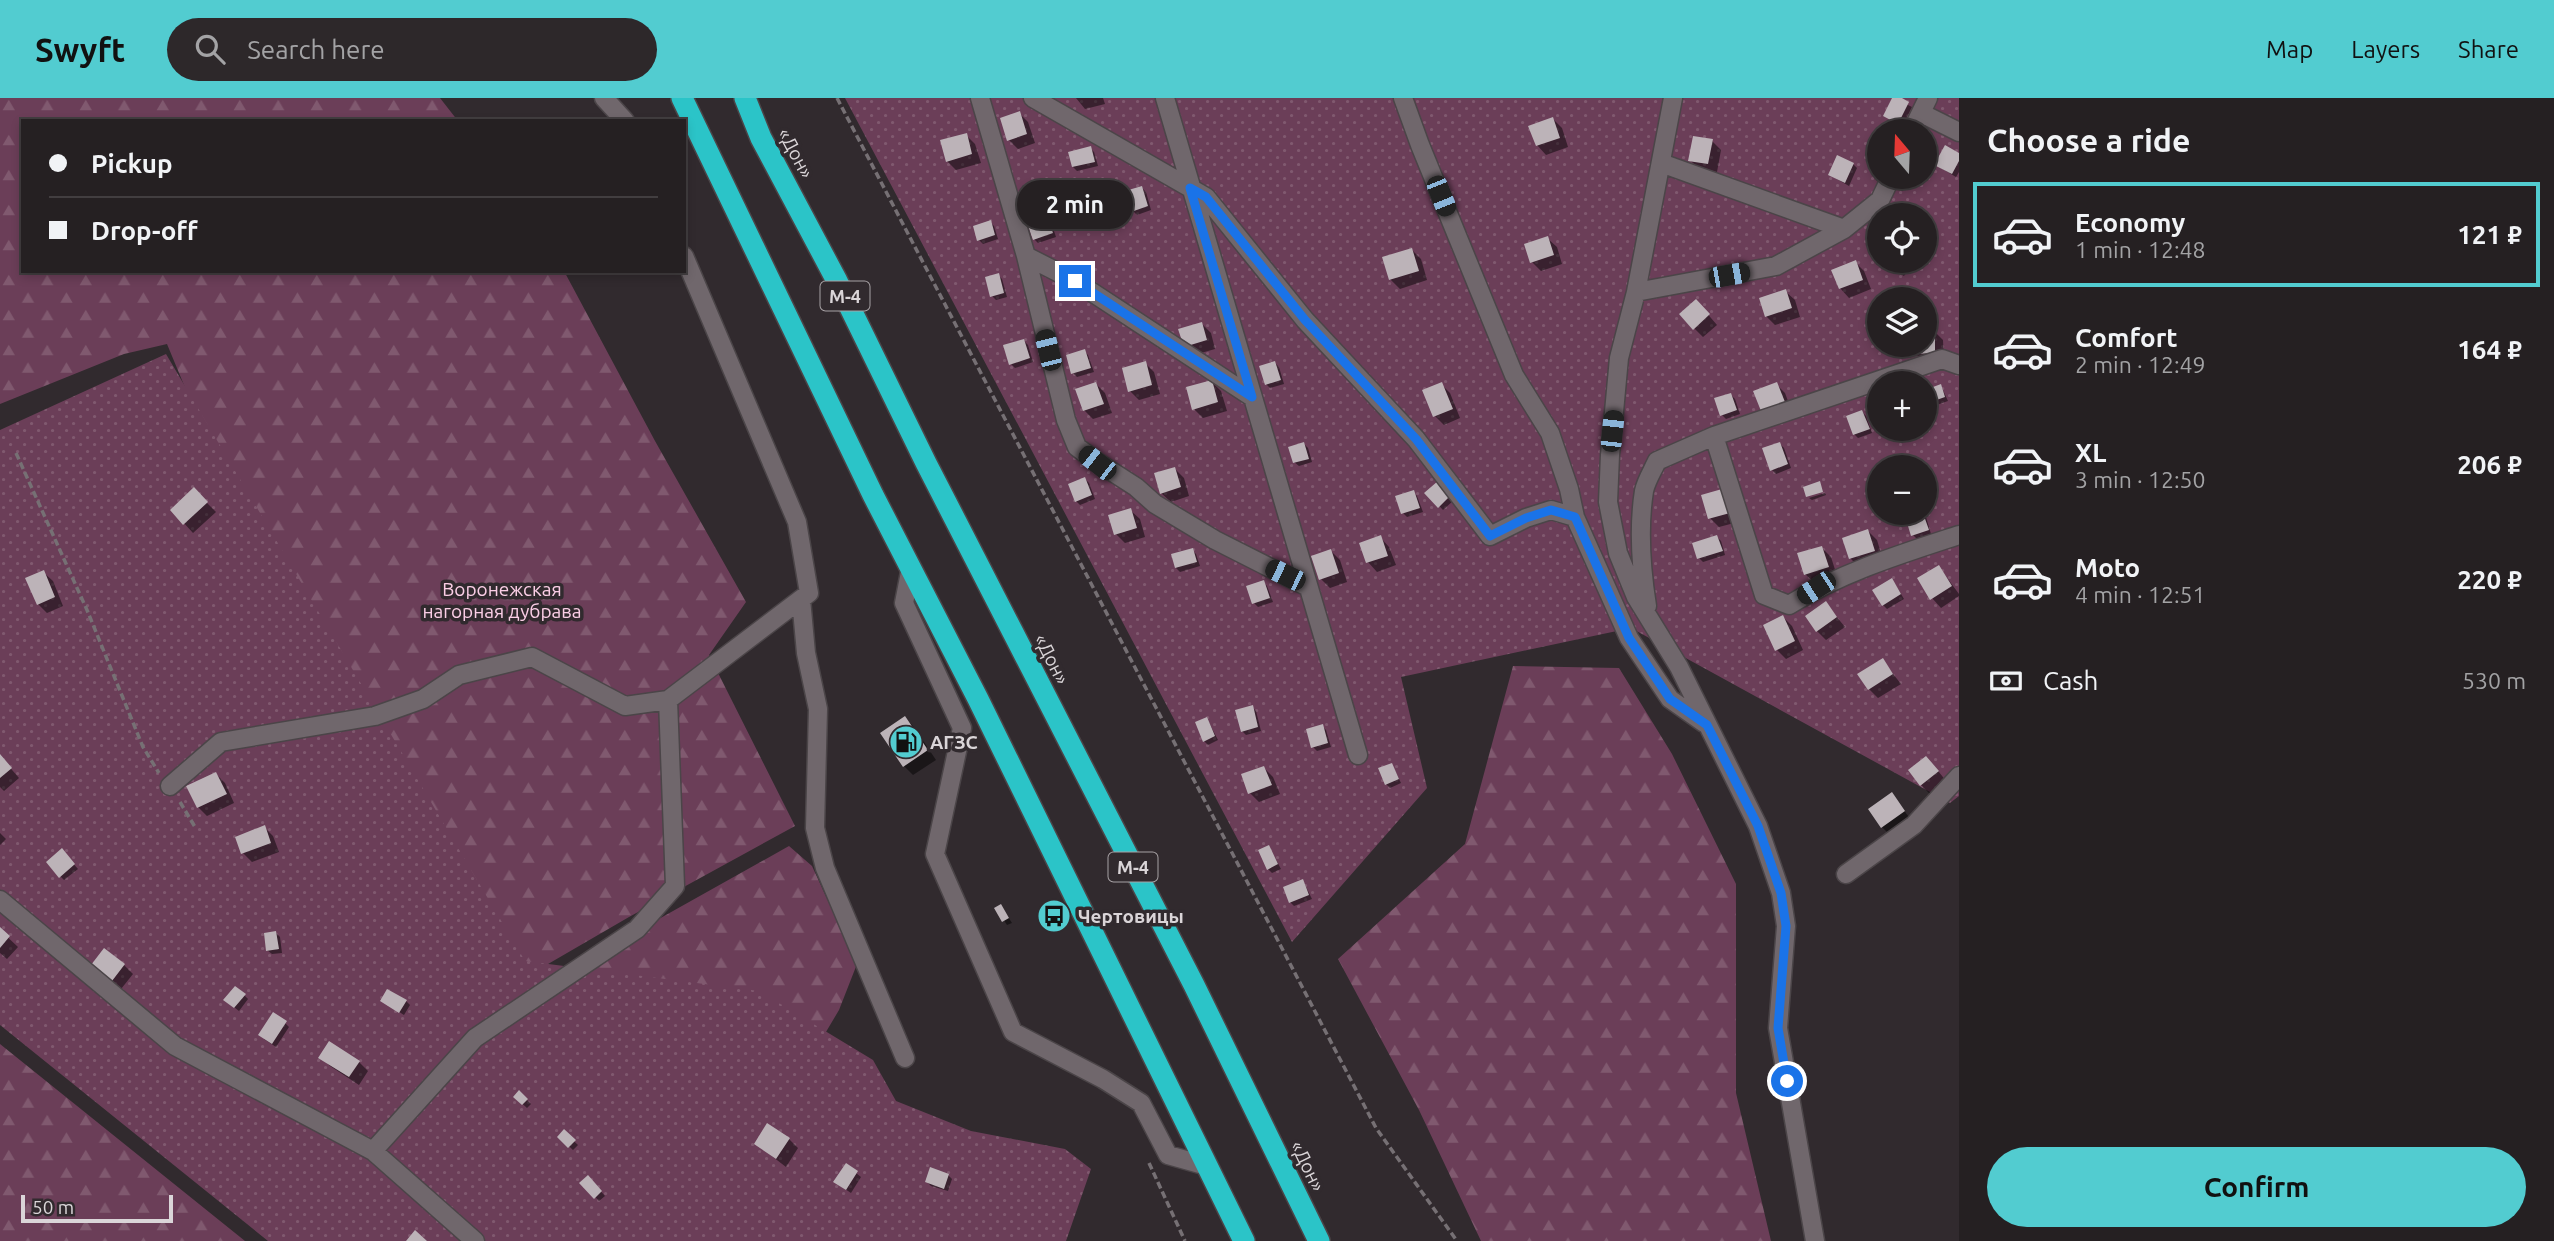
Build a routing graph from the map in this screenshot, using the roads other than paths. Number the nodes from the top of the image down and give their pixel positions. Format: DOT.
graph roads {
  1 [pos="604,98"];
  2 [pos="682,98"];
  3 [pos="745,98"];
  4 [pos="980,98"];
  5 [pos="1033,98"];
  6 [pos="1164,98"];
  7 [pos="1403,98"];
  8 [pos="1673,98"];
  9 [pos="1924,105"];
  10 [pos="623,119"];
  11 [pos="1959,132"];
  12 [pos="1661,163"];
  13 [pos="1190,188"];
  14 [pos="1885,189"];
  15 [pos="1844,229"];
  16 [pos="1026,256"];
  17 [pos="686,261"];
  18 [pos="1636,292"];
  19 [pos="1959,365"];
  20 [pos="1252,397"];
  21 [pos="1714,436"];
  22 [pos="1575,517"];
  23 [pos="1959,534"];
  24 [pos="911,567"];
  25 [pos="1308,587"];
  26 [pos="801,599"];
  27 [pos="1650,623"];
  28 [pos="668,700"];
  29 [pos="1707,725"];
  30 [pos="1358,755"];
  31 [pos="1959,776"];
  32 [pos="170,786"];
  33 [pos="1846,874"];
  34 [pos="0,900"];
  35 [pos="905,1058"];
  36 [pos="373,1151"];
  37 [pos="1207,1166"];
  38 [pos="475,1241"];
  39 [pos="1244,1241"];
  40 [pos="1319,1241"];
  41 [pos="1815,1241"];
  1 -- 10 [label="street"];
  2 -- 24 [label="highway"];
  3 -- 40 [label="highway, «Дон» / М-4"];
  4 -- 16 [label="street"];
  5 -- 13 [label="street"];
  6 -- 13 [label="street"];
  7 -- 22 [label="street"];
  8 -- 12 [label="street"];
  9 -- 11 [label="street"];
  12 -- 15 [label="street"];
  12 -- 18 [label="street"];
  13 -- 20 [label="street"];
  13 -- 22 [label="street"];
  14 -- 15 [label="street"];
  15 -- 18 [label="street"];
  16 -- 20 [label="street"];
  16 -- 25 [label="street"];
  17 -- 26 [label="street"];
  18 -- 27 [label="street"];
  19 -- 21 [label="street"];
  20 -- 25 [label="street"];
  21 -- 23 [label="street"];
  21 -- 27 [label="street"];
  22 -- 29 [label="street"];
  24 -- 37 [label="highway"];
  24 -- 37 [label="street"];
  25 -- 30 [label="street"];
  26 -- 28 [label="street"];
  26 -- 35 [label="street"];
  27 -- 29 [label="street"];
  28 -- 32 [label="street"];
  28 -- 36 [label="street"];
  29 -- 41 [label="street"];
  31 -- 33 [label="street"];
  34 -- 36 [label="street"];
  36 -- 38 [label="street"];
  37 -- 39 [label="highway"];
}
